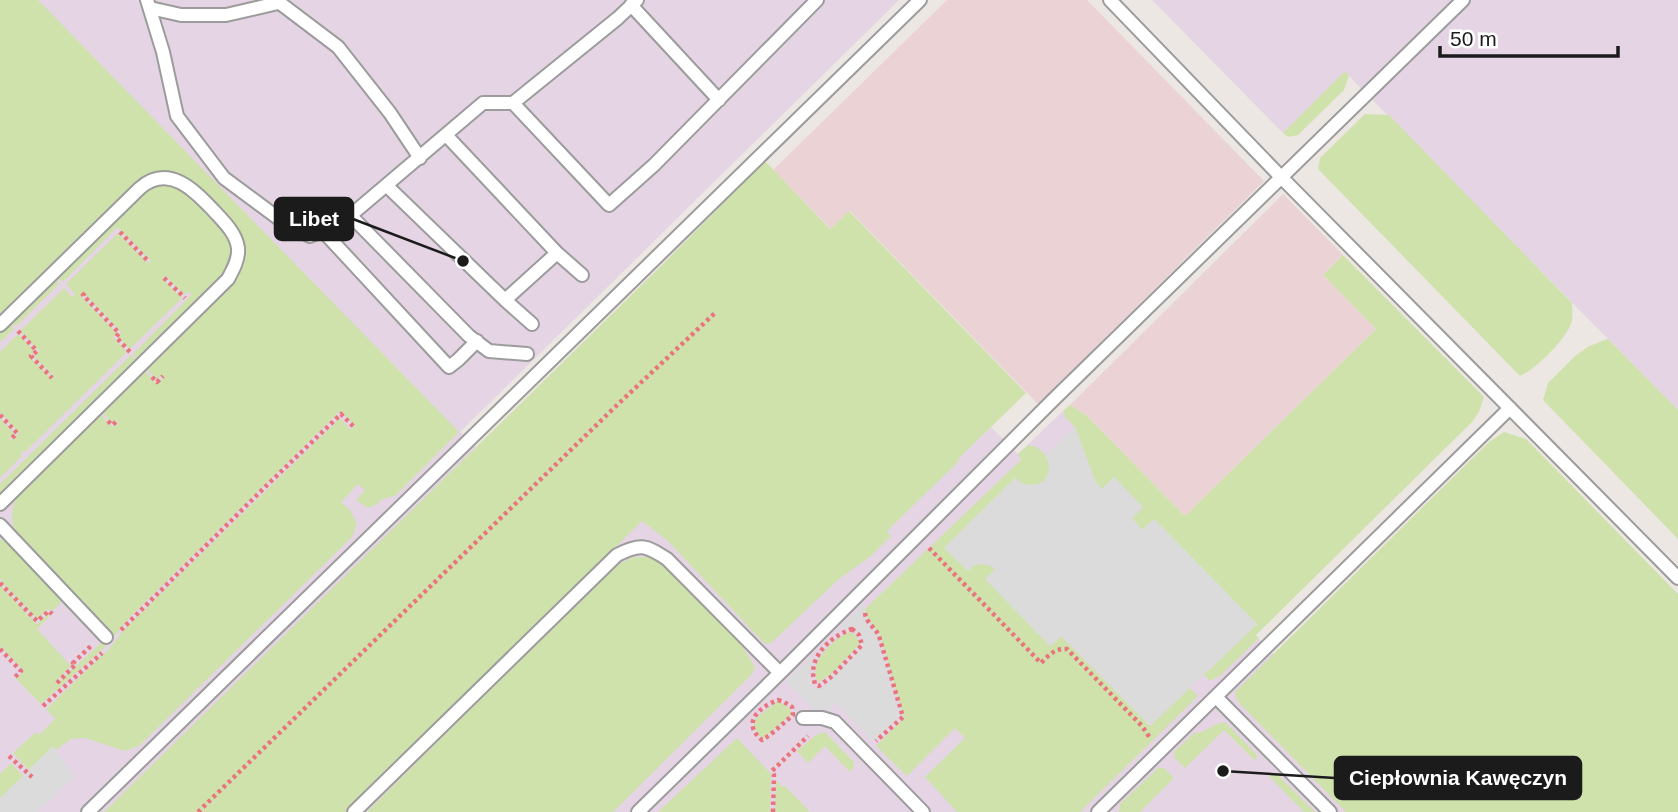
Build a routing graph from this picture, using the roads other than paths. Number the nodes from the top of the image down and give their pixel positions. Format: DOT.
graph roads {
  1 [pos="817,0"];
  2 [pos="920,0"];
  3 [pos="1110,0"];
  4 [pos="1463,0"];
  5 [pos="277,2"];
  6 [pos="634,3"];
  7 [pos="148,4"];
  8 [pos="719,100"];
  9 [pos="513,103"];
  10 [pos="446,135"];
  11 [pos="420,158"];
  12 [pos="1281,177"];
  13 [pos="387,186"];
  14 [pos="351,216"];
  15 [pos="322,230"];
  16 [pos="557,253"];
  17 [pos="582,275"];
  18 [pos="505,300"];
  19 [pos="532,324"];
  20 [pos="0,325"];
  21 [pos="477,341"];
  22 [pos="527,354"];
  23 [pos="1510,408"];
  24 [pos="0,504"];
  25 [pos="0,525"];
  26 [pos="1678,578"];
  27 [pos="105,640"];
  28 [pos="779,673"];
  29 [pos="1216,697"];
  30 [pos="803,718"];
  31 [pos="88,812"];
  32 [pos="354,812"];
  33 [pos="638,812"];
  34 [pos="923,812"];
  35 [pos="1098,812"];
  36 [pos="1331,812"];
  1 -- 8 [label="lane"];
  2 -- 31 [label="lane"];
  3 -- 12 [label="lane"];
  4 -- 12 [label="lane"];
  5 -- 7 [label="lane"];
  5 -- 11 [label="lane"];
  6 -- 8 [label="lane"];
  6 -- 9 [label="lane"];
  7 -- 15 [label="lane"];
  8 -- 9 [label="lane"];
  9 -- 10 [label="lane"];
  10 -- 11 [label="lane"];
  10 -- 16 [label="lane"];
  11 -- 13 [label="lane"];
  12 -- 23 [label="lane"];
  12 -- 28 [label="lane"];
  13 -- 14 [label="lane"];
  13 -- 18 [label="lane"];
  14 -- 15 [label="lane"];
  14 -- 21 [label="lane"];
  15 -- 21 [label="lane"];
  16 -- 17 [label="lane"];
  16 -- 18 [label="lane"];
  18 -- 19 [label="lane"];
  20 -- 24 [label="lane"];
  21 -- 22 [label="lane"];
  23 -- 26 [label="lane"];
  23 -- 29 [label="lane"];
  25 -- 27 [label="lane"];
  28 -- 32 [label="lane"];
  28 -- 33 [label="lane"];
  29 -- 35 [label="lane"];
  29 -- 36 [label="lane"];
  30 -- 34 [label="lane"];
}
